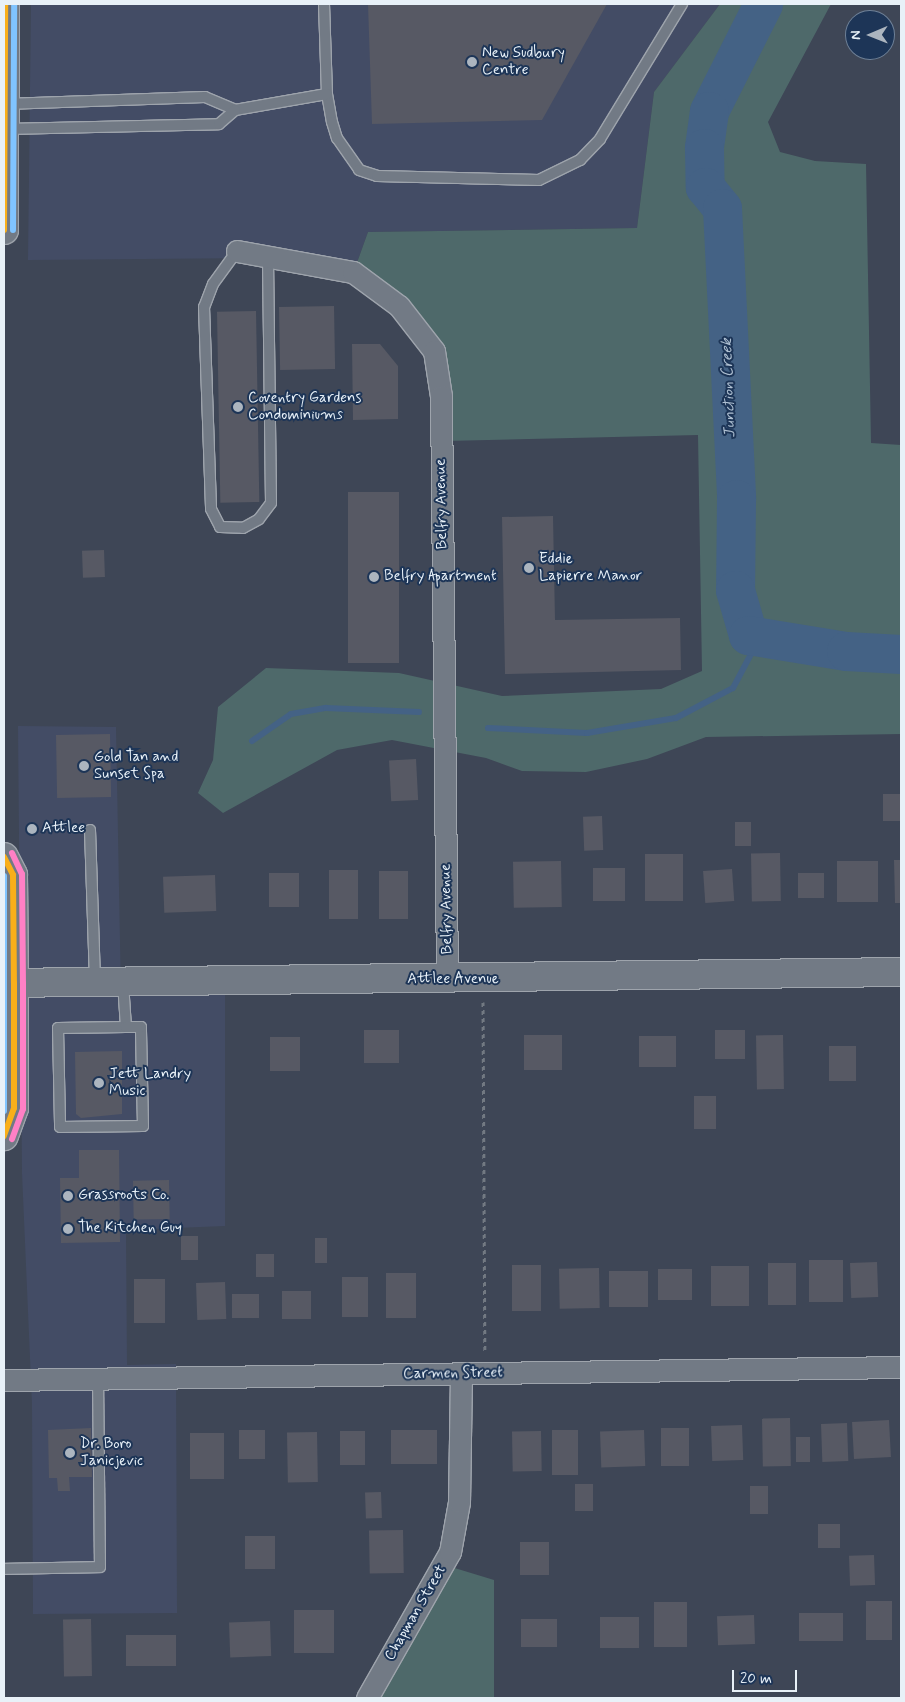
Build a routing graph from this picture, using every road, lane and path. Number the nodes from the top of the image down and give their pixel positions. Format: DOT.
graph roads {
  1 [pos="5,4"];
  2 [pos="324,4"];
  3 [pos="682,4"];
  4 [pos="327,94"];
  5 [pos="235,110"];
  6 [pos="5,116"];
  7 [pos="4,230"];
  8 [pos="238,251"];
  9 [pos="268,259"];
  10 [pos="90,830"];
  11 [pos="4,857"];
  12 [pos="901,972"];
  13 [pos="447,980"];
  14 [pos="483,980"];
  15 [pos="123,982"];
  16 [pos="9,983"];
  17 [pos="95,983"];
  18 [pos="126,1027"];
  19 [pos="4,1136"];
  20 [pos="901,1367"];
  21 [pos="461,1374"];
  22 [pos="485,1374"];
  23 [pos="98,1379"];
  24 [pos="4,1380"];
  25 [pos="4,1569"];
  26 [pos="367,1698"];
  1 -- 6 [label="street"];
  2 -- 4 [label="lane"];
  3 -- 4 [label="lane"];
  4 -- 5 [label="lane"];
  5 -- 6 [label="lane"];
  5 -- 6 [label="lane"];
  6 -- 7 [label="street"];
  8 -- 9 [label="street, Belfry Avenue"];
  8 -- 9 [label="lane"];
  9 -- 13 [label="street, Belfry Avenue"];
  10 -- 17 [label="lane"];
  11 -- 16 [label="street"];
  12 -- 14 [label="street, Attlee Avenue"];
  13 -- 14 [label="street, Attlee Avenue"];
  13 -- 15 [label="street, Attlee Avenue"];
  14 -- 22 [label="path"];
  15 -- 17 [label="street, Attlee Avenue"];
  15 -- 18 [label="lane"];
  16 -- 17 [label="street, Attlee Avenue"];
  16 -- 19 [label="street"];
  18 -- 18 [label="lane"];
  20 -- 22 [label="street, Carmen Street"];
  21 -- 22 [label="street, Carmen Street"];
  21 -- 23 [label="street, Carmen Street"];
  21 -- 26 [label="street, Chapman Street"];
  23 -- 24 [label="street, Carmen Street"];
  23 -- 25 [label="lane"];
}
